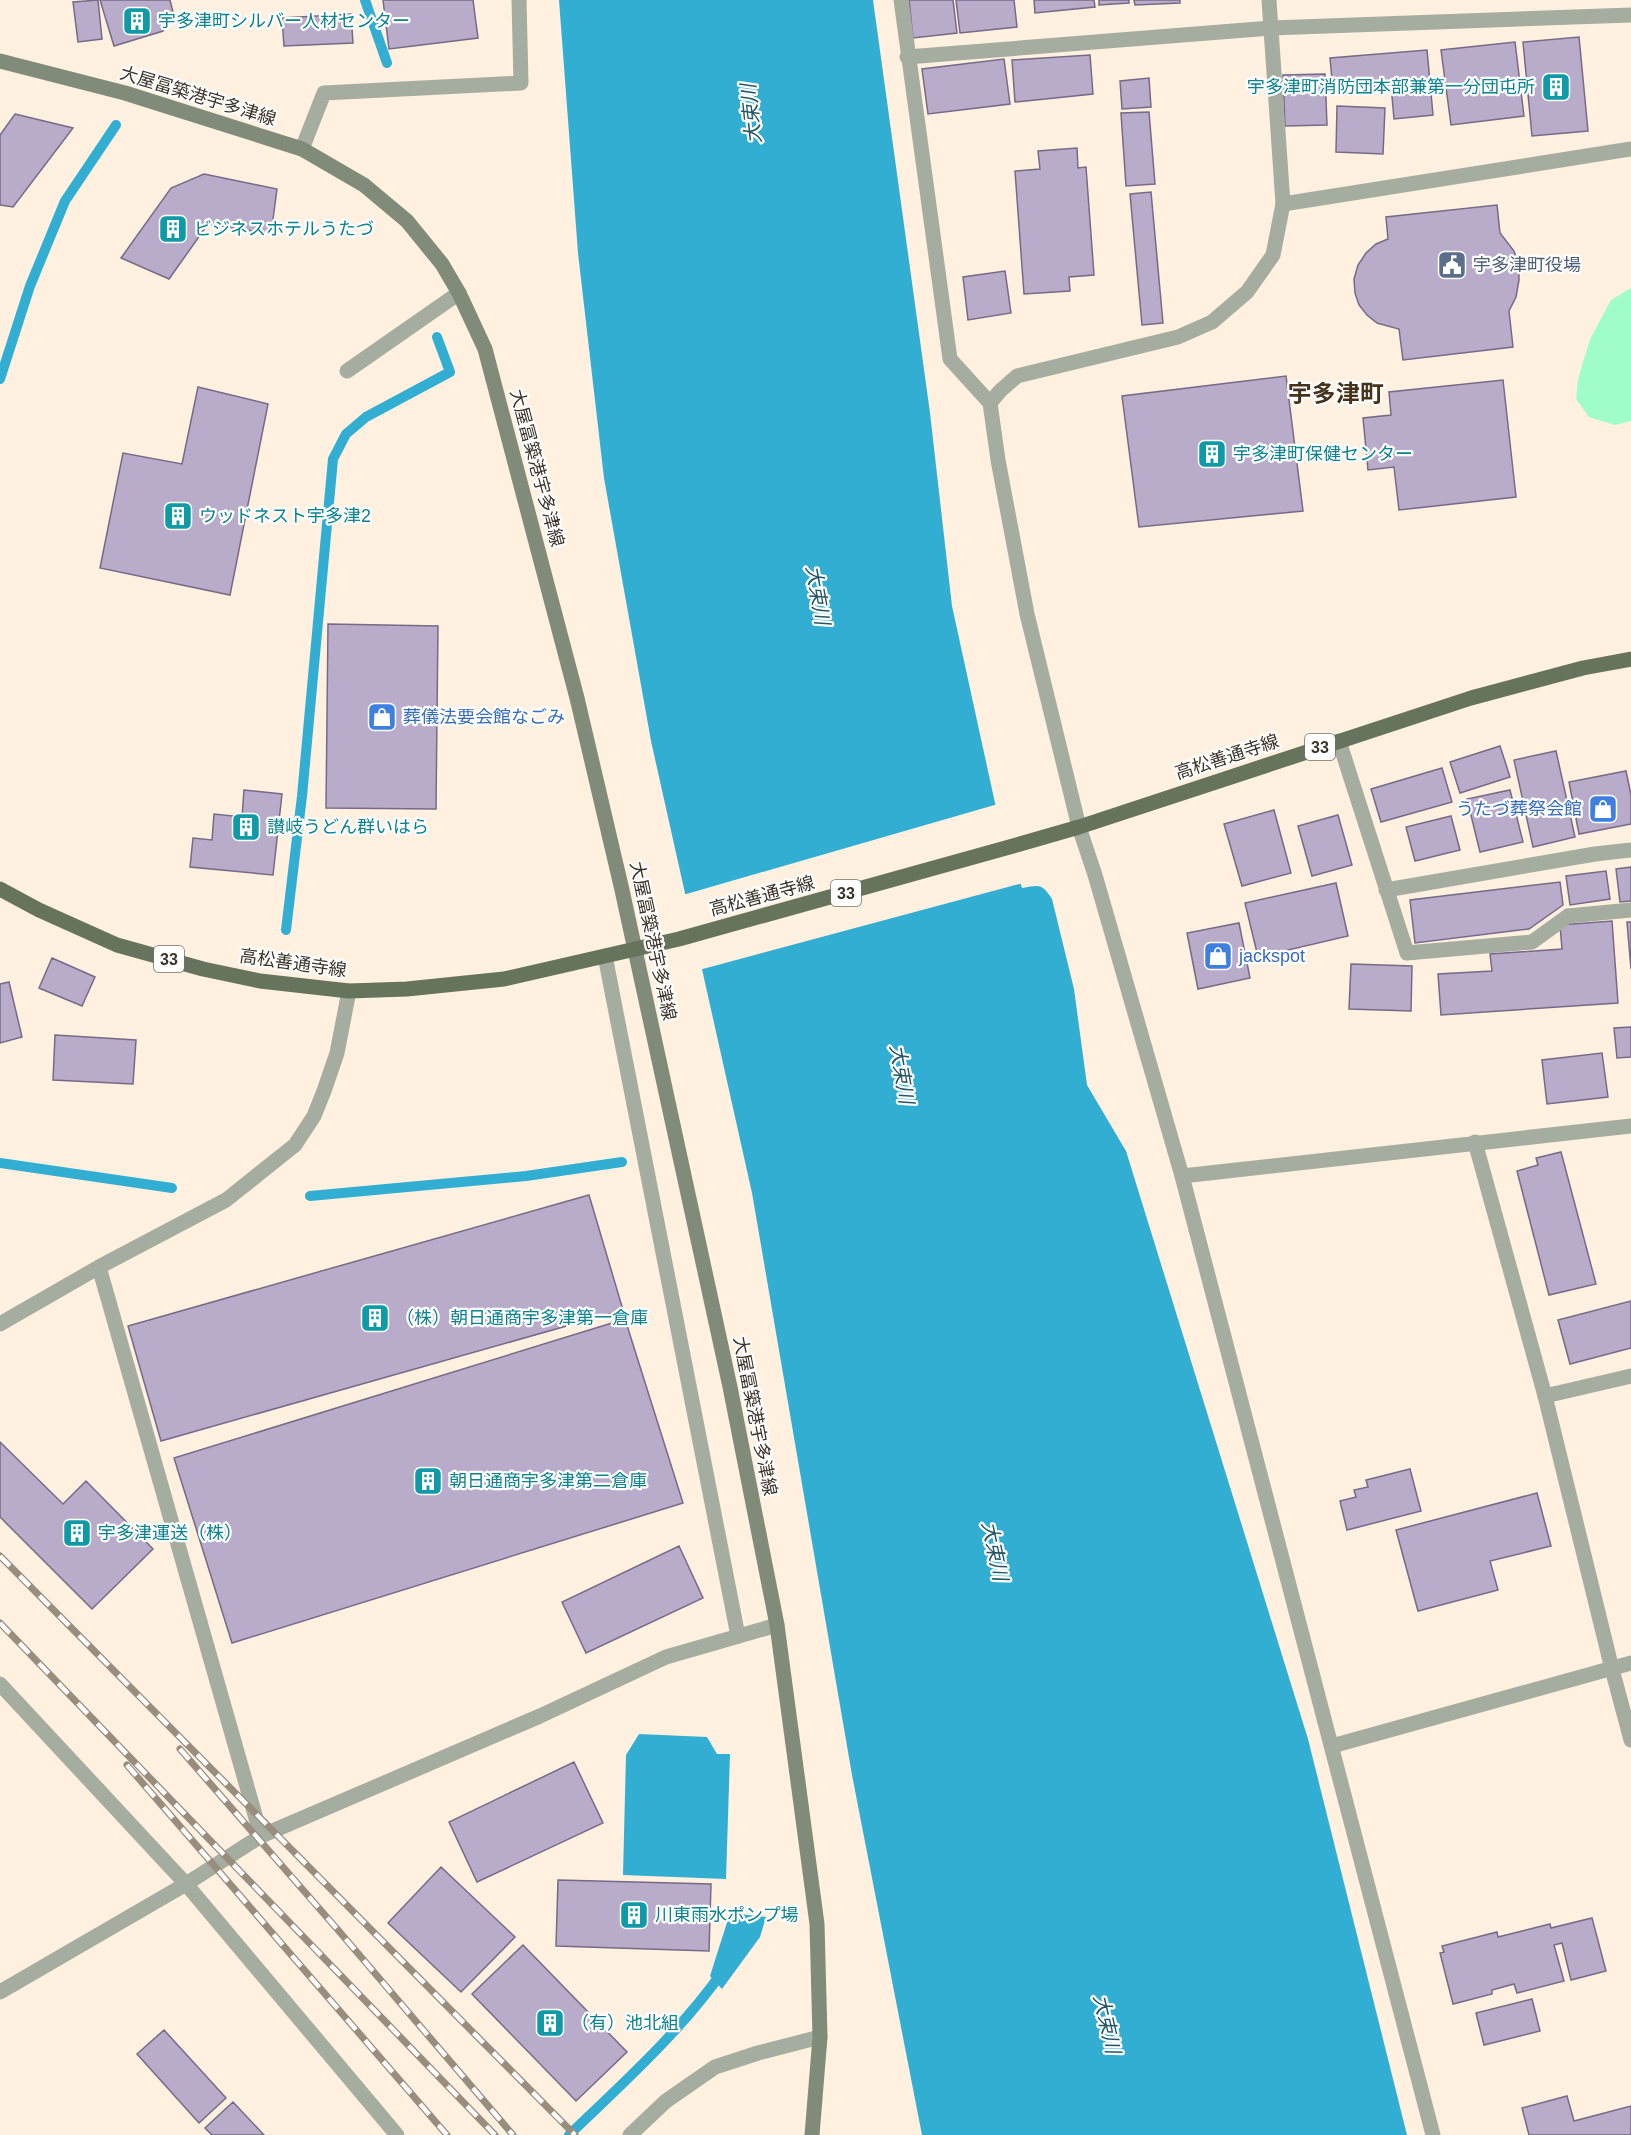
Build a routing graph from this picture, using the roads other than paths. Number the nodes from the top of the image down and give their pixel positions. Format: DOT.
graph roads {
  1 [pos="519,0"];
  2 [pos="901,0"];
  3 [pos="1269,0"];
  4 [pos="1631,15"];
  5 [pos="1271,28"];
  6 [pos="907,57"];
  7 [pos="0,61"];
  8 [pos="302,149"];
  9 [pos="1631,149"];
  10 [pos="1283,204"];
  11 [pos="459,293"];
  12 [pos="347,372"];
  13 [pos="990,403"];
  14 [pos="1631,659"];
  15 [pos="1339,741"];
  16 [pos="1079,827"];
  17 [pos="1631,850"];
  18 [pos="0,889"];
  19 [pos="1386,890"];
  20 [pos="1631,910"];
  21 [pos="605,956"];
  22 [pos="349,991"];
  23 [pos="1631,1126"];
  24 [pos="1475,1142"];
  25 [pos="1182,1176"];
  26 [pos="99,1267"];
  27 [pos="0,1324"];
  28 [pos="1631,1376"];
  29 [pos="1545,1396"];
  30 [pos="777,1626"];
  31 [pos="738,1636"];
  32 [pos="1631,1663"];
  33 [pos="1612,1668"];
  34 [pos="0,1684"];
  35 [pos="1631,1740"];
  36 [pos="1332,1746"];
  37 [pos="261,1836"];
  38 [pos="186,1884"];
  39 [pos="0,1992"];
  40 [pos="820,2037"];
  41 [pos="397,2135"];
  42 [pos="630,2135"];
  43 [pos="812,2135"];
  44 [pos="1433,2135"];
  1 -- 8 [label="street"];
  2 -- 6 [label="street"];
  3 -- 5 [label="street"];
  4 -- 5 [label="street"];
  5 -- 6 [label="street"];
  5 -- 10 [label="street"];
  6 -- 13 [label="street"];
  7 -- 8 [label="main road, 大屋冨築港宇多津線"];
  8 -- 11 [label="main road, 大屋冨築港宇多津線"];
  9 -- 10 [label="street"];
  10 -- 13 [label="street"];
  11 -- 12 [label="street"];
  11 -- 30 [label="main road, 大屋冨築港宇多津線"];
  13 -- 16 [label="street"];
  14 -- 15 [label="main road, 高松善通寺線 / 33"];
  15 -- 16 [label="main road, 高松善通寺線 / 33"];
  15 -- 19 [label="street"];
  16 -- 21 [label="main road, 高松善通寺線 / 33"];
  16 -- 25 [label="street"];
  17 -- 19 [label="street"];
  18 -- 22 [label="main road, 高松善通寺線 / 33"];
  19 -- 20 [label="street"];
  21 -- 22 [label="main road, 高松善通寺線 / 33"];
  21 -- 31 [label="street"];
  22 -- 26 [label="street"];
  23 -- 24 [label="street"];
  24 -- 25 [label="street"];
  24 -- 29 [label="street"];
  25 -- 36 [label="street"];
  26 -- 27 [label="street"];
  26 -- 37 [label="street"];
  28 -- 29 [label="street"];
  29 -- 33 [label="street"];
  30 -- 31 [label="street"];
  30 -- 40 [label="main road, 大屋冨築港宇多津線"];
  31 -- 37 [label="street"];
  32 -- 33 [label="street"];
  33 -- 35 [label="street"];
  33 -- 36 [label="street"];
  34 -- 38 [label="street"];
  36 -- 44 [label="street"];
  37 -- 38 [label="street"];
  38 -- 39 [label="street"];
  38 -- 41 [label="street"];
  40 -- 42 [label="street"];
  40 -- 43 [label="main road, 大屋冨築港宇多津線"];
}
